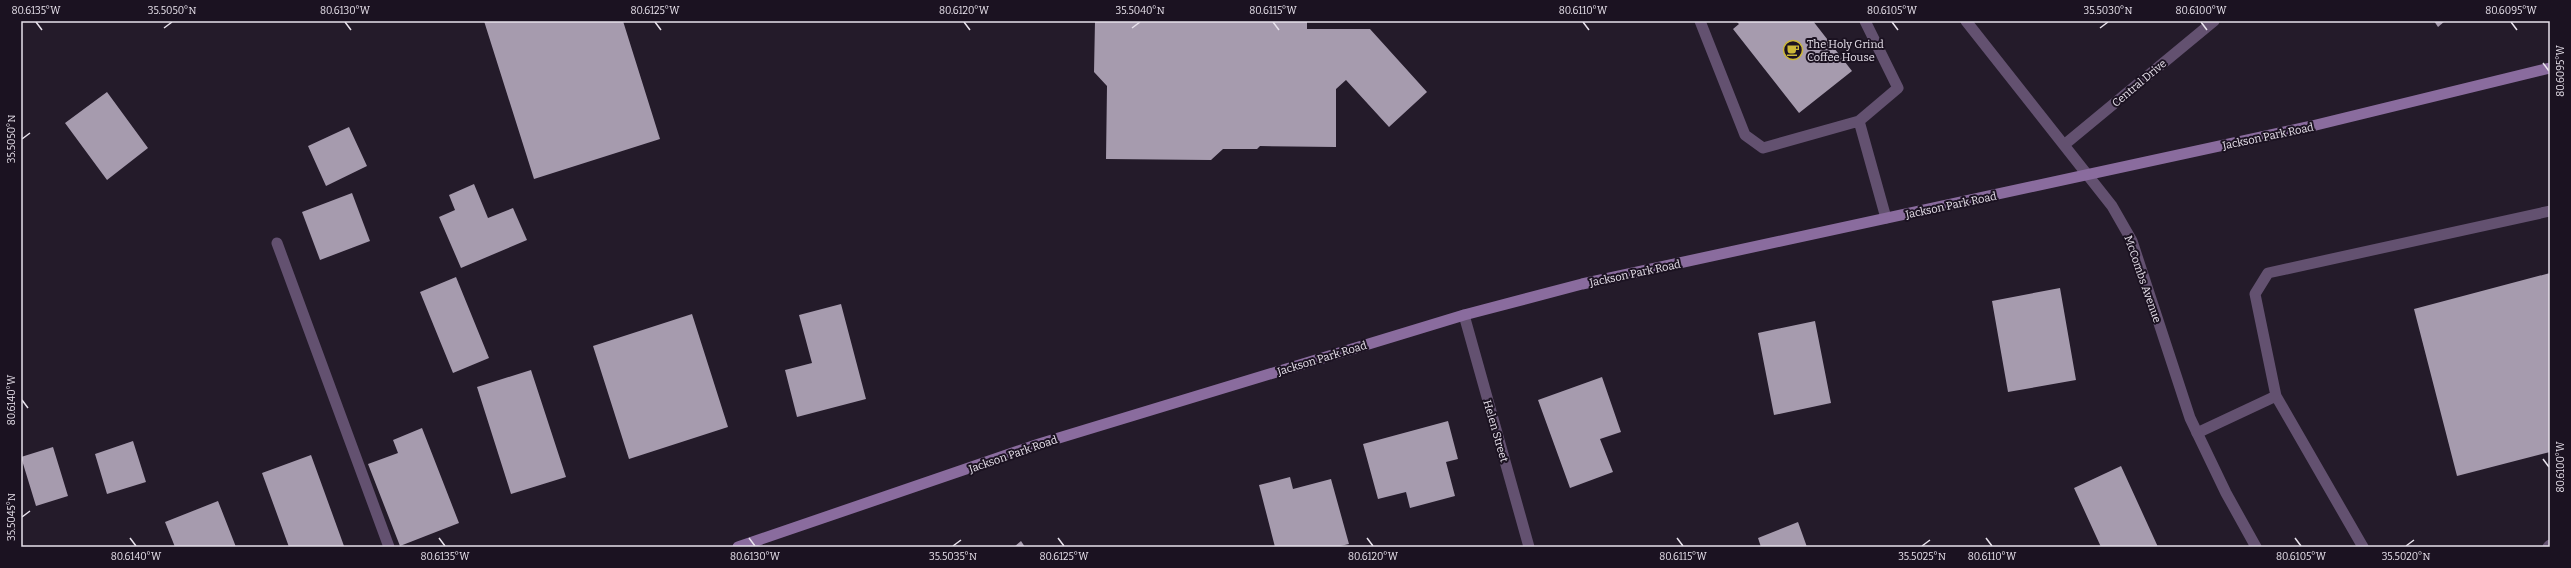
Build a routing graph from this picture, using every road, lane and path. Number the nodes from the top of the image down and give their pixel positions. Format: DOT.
graph roads {
  1 [pos="1700,21"];
  2 [pos="1865,21"];
  3 [pos="1966,21"];
  4 [pos="2214,21"];
  5 [pos="2550,68"];
  6 [pos="1859,121"];
  7 [pos="2064,145"];
  8 [pos="2088,176"];
  9 [pos="2550,211"];
  10 [pos="1886,218"];
  11 [pos="277,243"];
  12 [pos="1464,315"];
  13 [pos="2276,396"];
  14 [pos="2198,433"];
  15 [pos="2550,545"];
  16 [pos="389,547"];
  17 [pos="738,547"];
  18 [pos="1529,547"];
  19 [pos="2256,547"];
  20 [pos="2363,547"];
  21 [pos="2548,547"];
  1 -- 6 [label="street"];
  2 -- 6 [label="street"];
  3 -- 7 [label="street, McCombs Avenue"];
  4 -- 7 [label="street, Central Drive"];
  5 -- 8 [label="main road, Jackson Park Road"];
  6 -- 10 [label="street"];
  7 -- 8 [label="street, McCombs Avenue"];
  8 -- 10 [label="main road, Jackson Park Road"];
  8 -- 14 [label="street, McCombs Avenue"];
  9 -- 13 [label="street"];
  10 -- 12 [label="main road, Jackson Park Road"];
  11 -- 16 [label="street"];
  12 -- 17 [label="main road, Jackson Park Road"];
  12 -- 18 [label="street, Helen Street"];
  13 -- 14 [label="street"];
  13 -- 20 [label="street"];
  14 -- 19 [label="street, McCombs Avenue"];
  15 -- 21 [label="street"];
}
